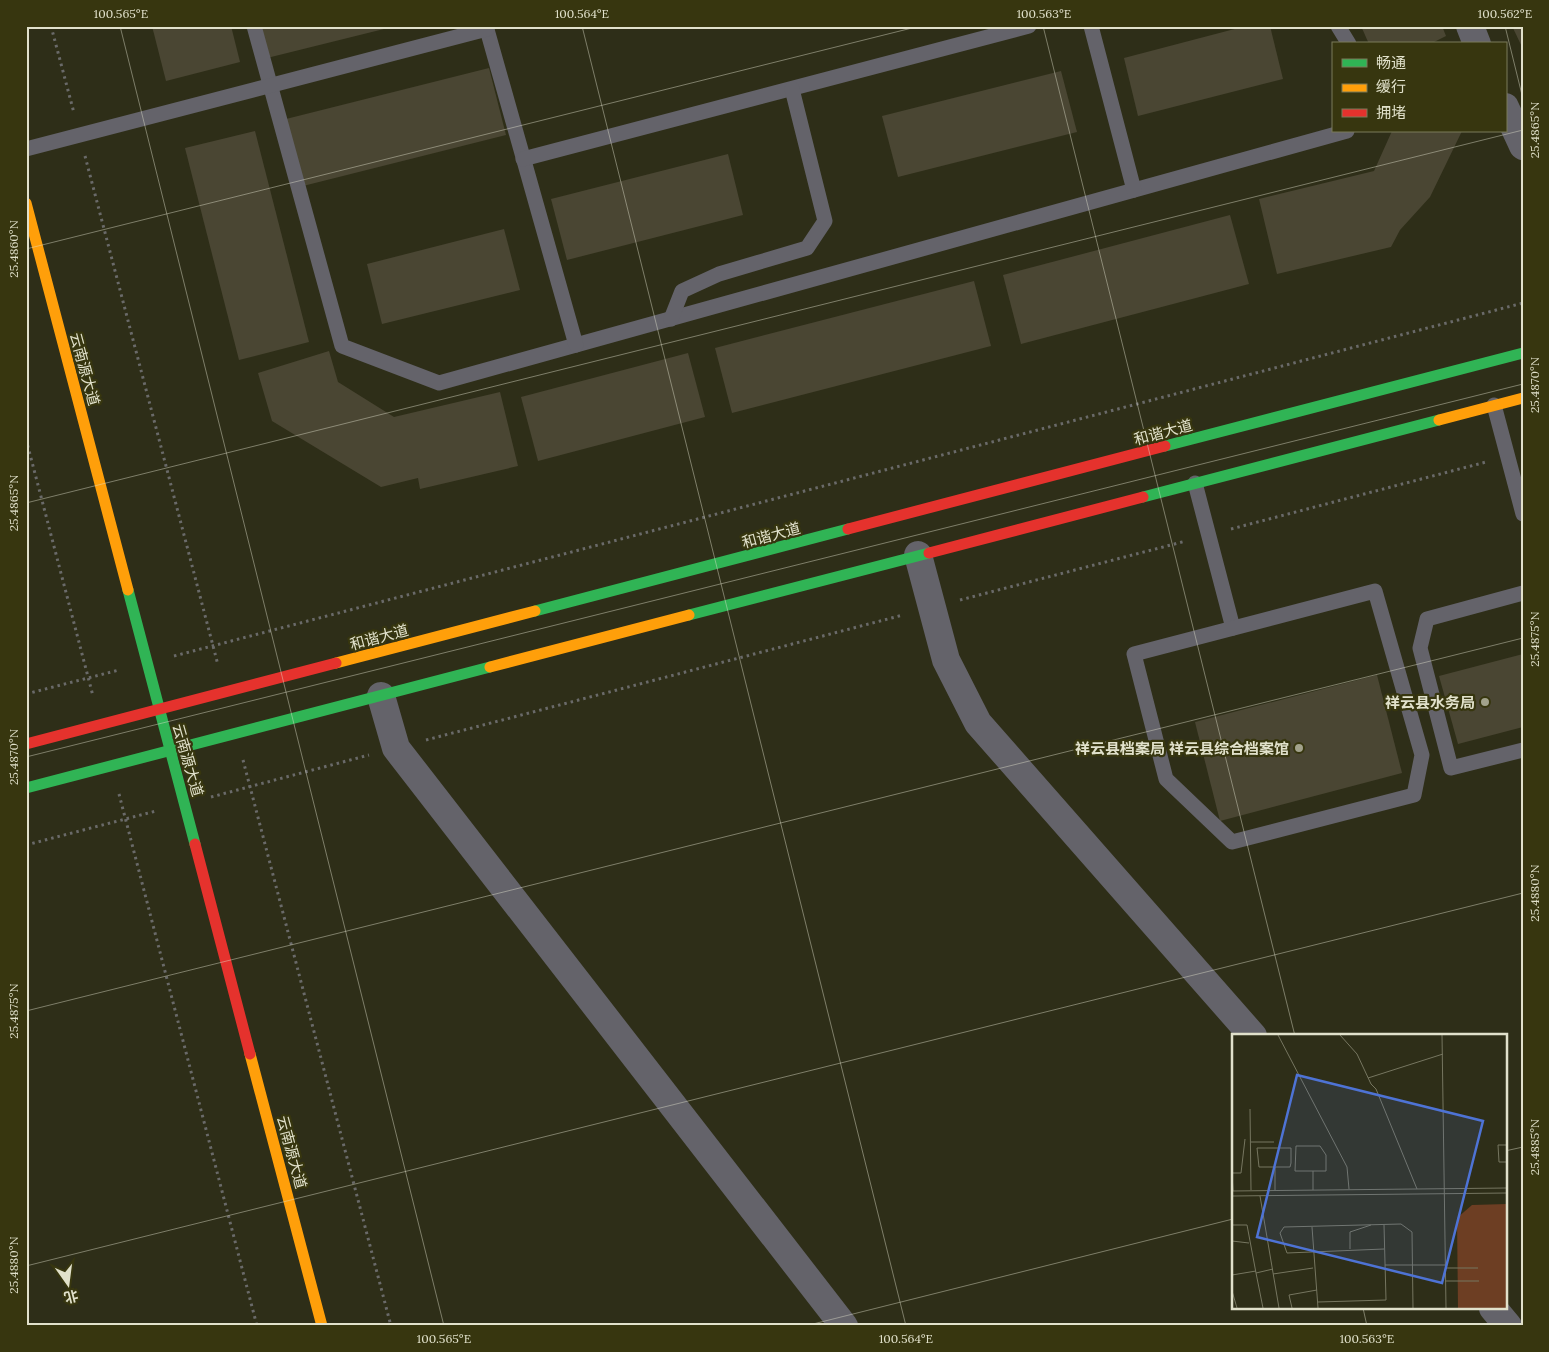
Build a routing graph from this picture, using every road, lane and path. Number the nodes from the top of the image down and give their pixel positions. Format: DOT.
graph roads {
  1 [pos="254,26"];
  2 [pos="1029,26"];
  3 [pos="1090,26"];
  4 [pos="1338,26"];
  5 [pos="1470,26"];
  6 [pos="486,28"];
  7 [pos="1348,42"];
  8 [pos="1476,42"];
  9 [pos="270,86"];
  10 [pos="792,88"];
  11 [pos="1506,108"];
  12 [pos="1343,132"];
  13 [pos="1523,146"];
  14 [pos="26,149"];
  15 [pos="523,159"];
  16 [pos="1134,190"];
  17 [pos="26,203"];
  18 [pos="1523,303"];
  19 [pos="671,319"];
  20 [pos="576,345"];
  21 [pos="1523,353"];
  22 [pos="1523,398"];
  23 [pos="1494,405"];
  24 [pos="26,439"];
  25 [pos="1508,456"];
  26 [pos="1196,483"];
  27 [pos="1523,514"];
  28 [pos="1209,535"];
  29 [pos="918,555"];
  30 [pos="1523,594"];
  31 [pos="932,607"];
  32 [pos="1233,628"];
  33 [pos="146,663"];
  34 [pos="88,678"];
  35 [pos="26,694"];
  36 [pos="381,696"];
  37 [pos="158,710"];
  38 [pos="101,725"];
  39 [pos="26,744"];
  40 [pos="396,748"];
  41 [pos="1523,750"];
  42 [pos="169,751"];
  43 [pos="112,766"];
  44 [pos="26,788"];
  45 [pos="185,804"];
  46 [pos="125,819"];
  47 [pos="26,845"];
  48 [pos="1251,1034"];
  49 [pos="1494,1310"];
  50 [pos="257,1326"];
  51 [pos="322,1326"];
  52 [pos="844,1326"];
  53 [pos="1508,1326"];
  1 -- 9 [label="lane"];
  2 -- 10 [label="lane"];
  3 -- 16 [label="lane"];
  4 -- 7 [label="lane"];
  5 -- 8 [label="street"];
  6 -- 9 [label="lane"];
  6 -- 15 [label="lane"];
  9 -- 14 [label="lane"];
  9 -- 20 [label="lane"];
  10 -- 15 [label="lane"];
  10 -- 19 [label="lane"];
  11 -- 13 [label="street"];
  12 -- 16 [label="lane"];
  15 -- 20 [label="lane"];
  16 -- 19 [label="lane"];
  17 -- 33 [label="main road, 云南源大道"];
  18 -- 33 [label="path"];
  19 -- 20 [label="lane"];
  21 -- 37 [label="main road, 和谐大道"];
  22 -- 23 [label="main road"];
  23 -- 25 [label="lane"];
  23 -- 26 [label="main road"];
  24 -- 34 [label="path"];
  25 -- 27 [label="lane"];
  25 -- 28 [label="path"];
  26 -- 28 [label="lane"];
  26 -- 29 [label="main road"];
  28 -- 31 [label="path"];
  28 -- 32 [label="lane"];
  29 -- 31 [label="street"];
  29 -- 36 [label="main road"];
  30 -- 41 [label="lane"];
  31 -- 40 [label="path"];
  31 -- 48 [label="street"];
  32 -- 32 [label="lane"];
  33 -- 34 [label="path"];
  33 -- 37 [label="main road, 云南源大道"];
  34 -- 35 [label="path"];
  34 -- 38 [label="path"];
  36 -- 40 [label="street"];
  36 -- 42 [label="main road"];
  37 -- 38 [label="main road, 和谐大道"];
  37 -- 42 [label="main road, 云南源大道"];
  38 -- 39 [label="main road, 和谐大道"];
  40 -- 45 [label="path"];
  40 -- 52 [label="street"];
  42 -- 43 [label="main road"];
  42 -- 45 [label="main road, 云南源大道"];
  43 -- 44 [label="main road"];
  43 -- 46 [label="path"];
  45 -- 46 [label="path"];
  45 -- 51 [label="main road, 云南源大道"];
  46 -- 47 [label="path"];
  46 -- 50 [label="path"];
  49 -- 53 [label="street"];
}
